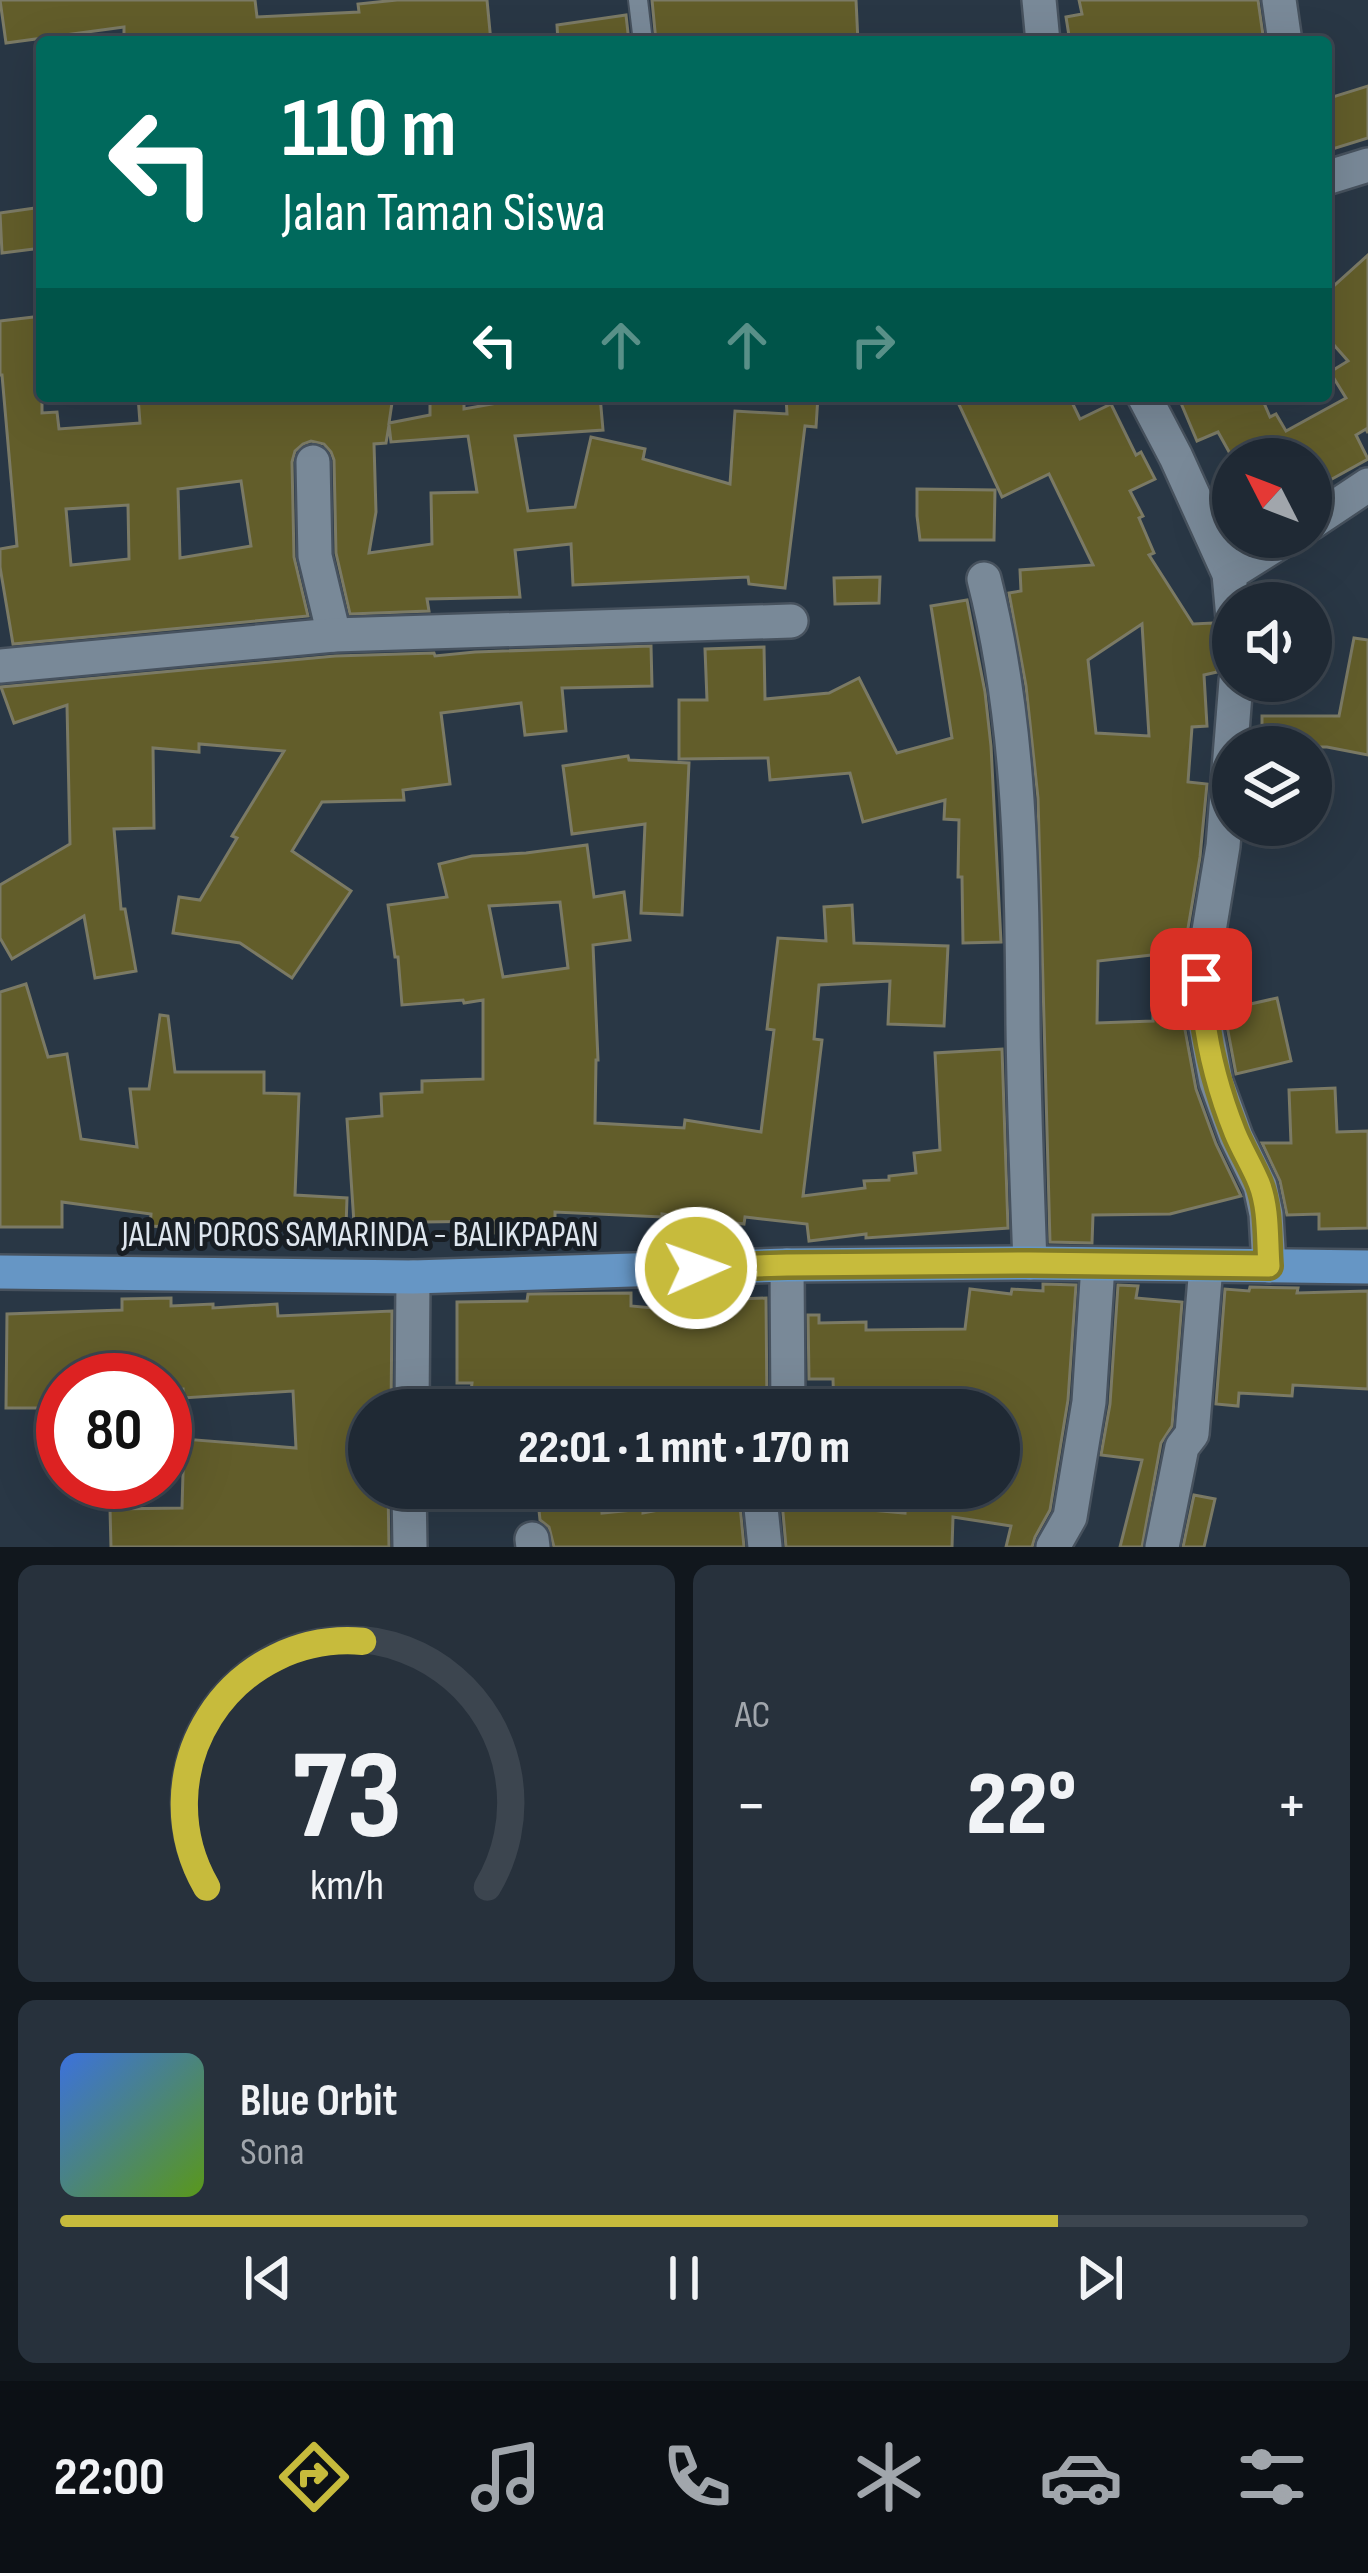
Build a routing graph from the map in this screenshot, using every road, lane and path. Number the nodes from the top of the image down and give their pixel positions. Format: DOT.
graph roads {
  1 [pos="638,0"];
  2 [pos="1039,0"];
  3 [pos="1280,0"];
  4 [pos="642,36"];
  5 [pos="1042,36"];
  6 [pos="1284,36"];
  7 [pos="1368,165"];
  8 [pos="1332,176"];
  9 [pos="1147,402"];
  10 [pos="313,462"];
  11 [pos="1368,485"];
  12 [pos="1332,509"];
  13 [pos="1255,558"];
  14 [pos="1229,574"];
  15 [pos="984,578"];
  16 [pos="1230,582"];
  17 [pos="791,621"];
  18 [pos="334,634"];
  19 [pos="0,666"];
  20 [pos="1234,702"];
  21 [pos="1030,1263"];
  22 [pos="787,1265"];
  23 [pos="1098,1265"];
  24 [pos="1206,1266"];
  25 [pos="1269,1266"];
  26 [pos="1368,1267"];
  27 [pos="0,1272"];
  28 [pos="413,1277"];
  29 [pos="412,1389"];
  30 [pos="788,1389"];
  31 [pos="409,1509"];
  32 [pos="761,1509"];
  33 [pos="410,1547"];
  34 [pos="765,1547"];
  35 [pos="1053,1547"];
  36 [pos="1162,1547"];
  1 -- 4 [label="lane"];
  2 -- 5 [label="street"];
  3 -- 6 [label="street"];
  7 -- 8 [label="street"];
  9 -- 14 [label="street"];
  10 -- 18 [label="street"];
  11 -- 12 [label="street"];
  13 -- 14 [label="street"];
  14 -- 16 [label="street"];
  15 -- 21 [label="street"];
  17 -- 18 [label="street"];
  18 -- 19 [label="street"];
  20 -- 25 [label="street"];
  21 -- 22 [label="highway, JALAN POROS SAMARINDA - BALIKPAPAN"];
  21 -- 23 [label="highway, JALAN POROS SAMARINDA - BALIKPAPAN"];
  22 -- 28 [label="highway, JALAN POROS SAMARINDA - BALIKPAPAN"];
  22 -- 30 [label="street"];
  23 -- 24 [label="highway, JALAN POROS SAMARINDA - BALIKPAPAN"];
  23 -- 35 [label="street"];
  24 -- 25 [label="highway, JALAN POROS SAMARINDA - BALIKPAPAN"];
  24 -- 36 [label="street"];
  25 -- 26 [label="highway, JALAN POROS SAMARINDA - BALIKPAPAN"];
  27 -- 28 [label="highway, JALAN POROS SAMARINDA - BALIKPAPAN"];
  28 -- 29 [label="street"];
  31 -- 33 [label="street"];
  32 -- 34 [label="street"];
}
